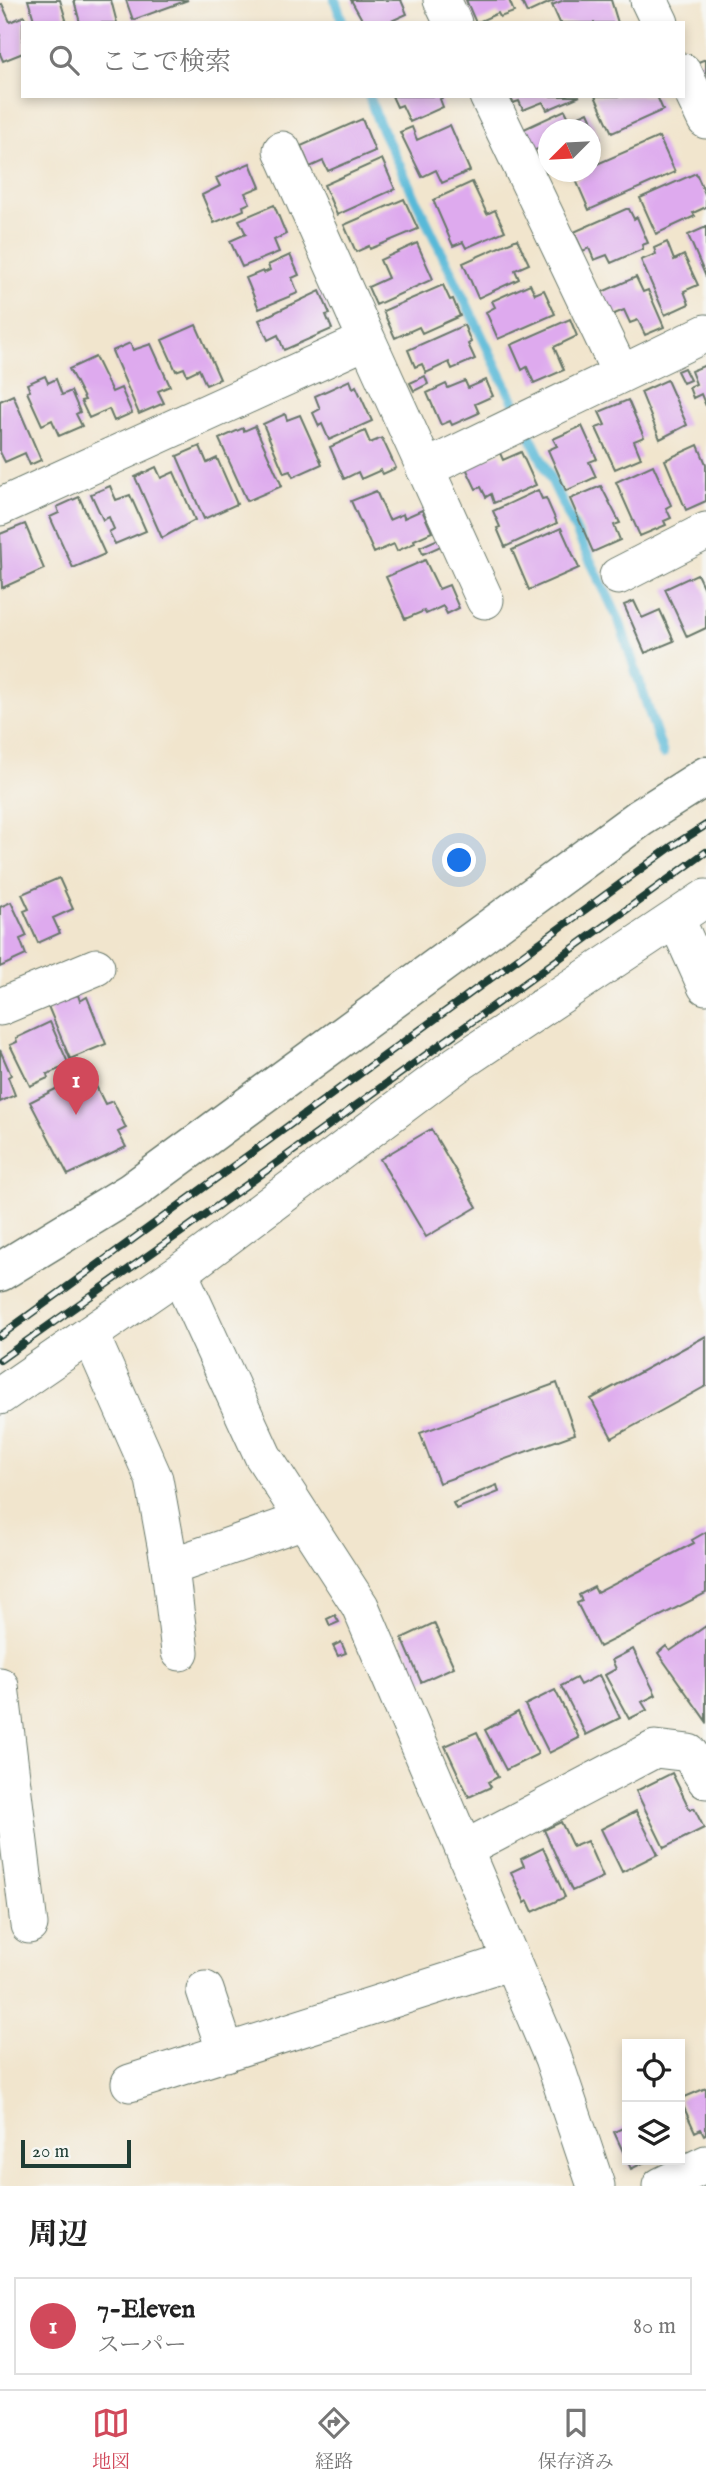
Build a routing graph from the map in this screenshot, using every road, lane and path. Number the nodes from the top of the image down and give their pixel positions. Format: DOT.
graph roads {
  1 [pos="442,0"];
  2 [pos="649,0"];
  3 [pos="452,21"];
  4 [pos="659,21"];
  5 [pos="685,76"];
  6 [pos="489,98"];
  7 [pos="706,120"];
  8 [pos="282,150"];
  9 [pos="706,333"];
  10 [pos="367,340"];
  11 [pos="621,374"];
  12 [pos="425,468"];
  13 [pos="0,507"];
  14 [pos="706,531"];
  15 [pos="618,576"];
  16 [pos="485,600"];
  17 [pos="706,776"];
  18 [pos="706,898"];
  19 [pos="676,919"];
  20 [pos="96,967"];
  21 [pos="706,986"];
  22 [pos="0,1007"];
  23 [pos="0,1272"];
  24 [pos="179,1273"];
  25 [pos="90,1334"];
  26 [pos="0,1396"];
  27 [pos="304,1520"];
  28 [pos="170,1567"];
  29 [pos="180,1652"];
  30 [pos="0,1686"];
  31 [pos="706,1780"];
  32 [pos="465,1849"];
  33 [pos="29,1925"];
  34 [pos="512,1961"];
  35 [pos="205,1990"];
  36 [pos="226,2053"];
  37 [pos="130,2083"];
  38 [pos="706,2165"];
  39 [pos="596,2186"];
  40 [pos="661,2186"];
  1 -- 3 [label="street"];
  2 -- 4 [label="street"];
  5 -- 7 [label="street"];
  6 -- 11 [label="street"];
  8 -- 10 [label="street"];
  9 -- 11 [label="street"];
  10 -- 12 [label="street"];
  10 -- 13 [label="street"];
  11 -- 12 [label="street"];
  12 -- 16 [label="street"];
  14 -- 15 [label="street"];
  17 -- 23 [label="street"];
  18 -- 19 [label="street"];
  19 -- 21 [label="street"];
  19 -- 24 [label="street"];
  20 -- 22 [label="street"];
  24 -- 25 [label="street"];
  24 -- 27 [label="street"];
  25 -- 26 [label="street"];
  25 -- 28 [label="street"];
  27 -- 28 [label="street"];
  27 -- 32 [label="street"];
  28 -- 29 [label="street"];
  30 -- 33 [label="street"];
  31 -- 32 [label="street"];
  32 -- 34 [label="street"];
  34 -- 36 [label="street"];
  34 -- 39 [label="street"];
  35 -- 36 [label="street"];
  36 -- 37 [label="street"];
  38 -- 40 [label="street"];
}
